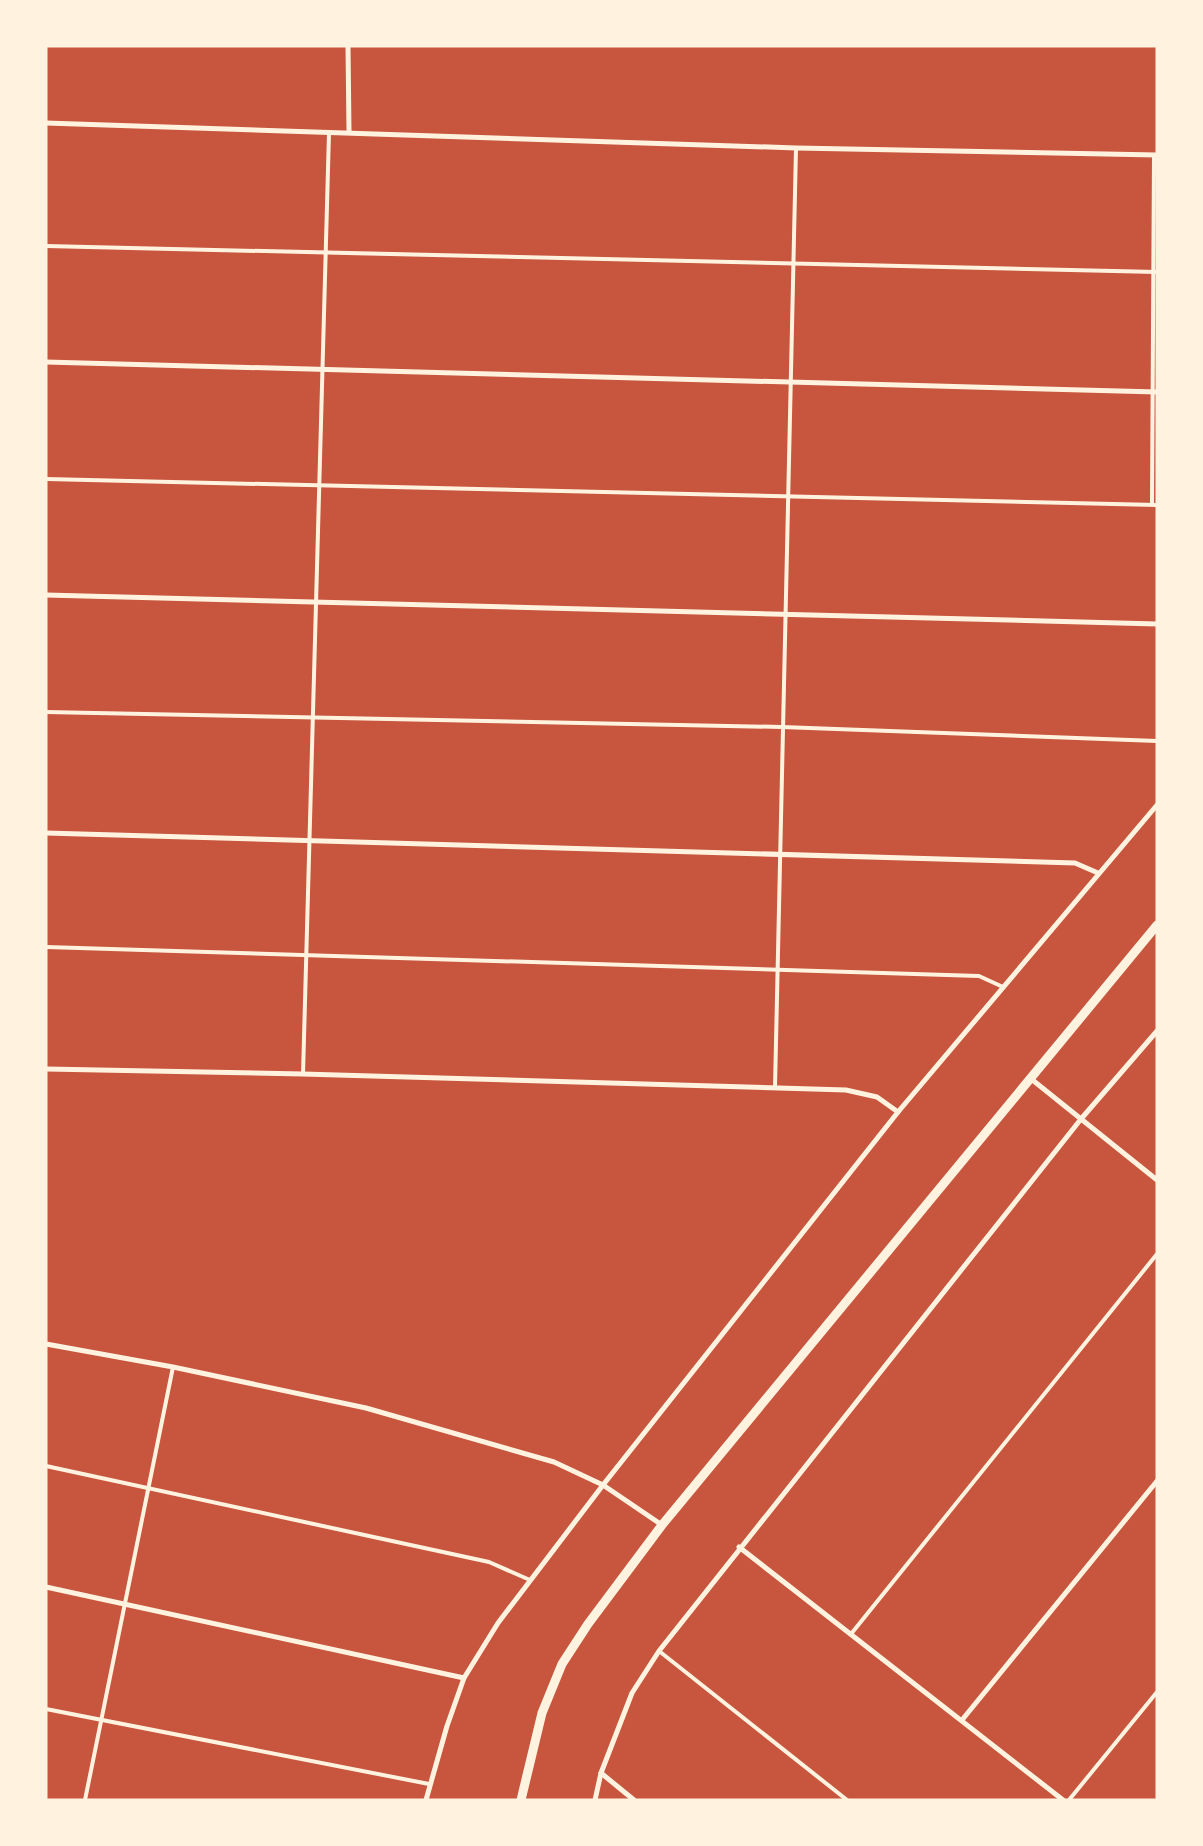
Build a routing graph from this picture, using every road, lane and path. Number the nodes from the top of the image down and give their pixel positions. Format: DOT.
graph roads {
  1 [pos="348,46"];
  2 [pos="46,123"];
  3 [pos="349,132"];
  4 [pos="329,133"];
  5 [pos="796,148"];
  6 [pos="1155,155"];
  7 [pos="46,246"];
  8 [pos="326,252"];
  9 [pos="794,263"];
  10 [pos="1155,271"];
  11 [pos="46,362"];
  12 [pos="322,368"];
  13 [pos="790,381"];
  14 [pos="1155,392"];
  15 [pos="46,479"];
  16 [pos="318,485"];
  17 [pos="788,496"];
  18 [pos="1154,505"];
  19 [pos="46,595"];
  20 [pos="316,602"];
  21 [pos="785,614"];
  22 [pos="1157,624"];
  23 [pos="46,712"];
  24 [pos="312,717"];
  25 [pos="782,727"];
  26 [pos="1157,741"];
  27 [pos="1157,805"];
  28 [pos="46,833"];
  29 [pos="308,841"];
  30 [pos="780,854"];
  31 [pos="1098,873"];
  32 [pos="1157,925"];
  33 [pos="46,947"];
  34 [pos="305,953"];
  35 [pos="776,970"];
  36 [pos="1003,987"];
  37 [pos="1157,1031"];
  38 [pos="46,1069"];
  39 [pos="303,1074"];
  40 [pos="1029,1077"];
  41 [pos="775,1087"];
  42 [pos="898,1112"];
  43 [pos="1081,1119"];
  44 [pos="1157,1180"];
  45 [pos="1157,1254"];
  46 [pos="46,1344"];
  47 [pos="173,1367"];
  48 [pos="46,1466"];
  49 [pos="1157,1481"];
  50 [pos="603,1485"];
  51 [pos="148,1488"];
  52 [pos="662,1525"];
  53 [pos="739,1547"];
  54 [pos="530,1580"];
  55 [pos="46,1587"];
  56 [pos="125,1602"];
  57 [pos="851,1634"];
  58 [pos="659,1651"];
  59 [pos="464,1678"];
  60 [pos="1157,1692"];
  61 [pos="46,1709"];
  62 [pos="102,1720"];
  63 [pos="962,1720"];
  64 [pos="601,1773"];
  65 [pos="430,1784"];
  66 [pos="85,1800"];
  67 [pos="426,1800"];
  68 [pos="521,1800"];
  69 [pos="595,1800"];
  70 [pos="634,1800"];
  71 [pos="847,1800"];
  72 [pos="1063,1800"];
  73 [pos="1069,1800"];
  1 -- 3 [label="street"];
  2 -- 4 [label="street"];
  3 -- 4 [label="street"];
  3 -- 5 [label="street"];
  4 -- 8 [label="lane"];
  5 -- 6 [label="street"];
  5 -- 9 [label="lane"];
  6 -- 10 [label="lane"];
  7 -- 8 [label="lane"];
  8 -- 9 [label="lane"];
  8 -- 12 [label="lane"];
  9 -- 10 [label="lane"];
  9 -- 13 [label="lane"];
  10 -- 14 [label="lane"];
  11 -- 12 [label="street"];
  12 -- 13 [label="street"];
  12 -- 16 [label="lane"];
  13 -- 14 [label="street"];
  13 -- 17 [label="lane"];
  14 -- 18 [label="lane"];
  15 -- 16 [label="lane"];
  16 -- 17 [label="lane"];
  16 -- 20 [label="lane"];
  17 -- 18 [label="lane"];
  17 -- 21 [label="lane"];
  19 -- 20 [label="street"];
  20 -- 21 [label="street"];
  20 -- 24 [label="lane"];
  21 -- 22 [label="street"];
  21 -- 25 [label="lane"];
  23 -- 24 [label="lane"];
  24 -- 25 [label="lane"];
  24 -- 29 [label="lane"];
  25 -- 26 [label="lane"];
  25 -- 30 [label="lane"];
  27 -- 31 [label="street"];
  28 -- 29 [label="street"];
  29 -- 30 [label="street"];
  29 -- 34 [label="lane"];
  30 -- 31 [label="street"];
  30 -- 35 [label="lane"];
  31 -- 36 [label="street"];
  32 -- 40 [label="street"];
  33 -- 34 [label="lane"];
  34 -- 35 [label="lane"];
  34 -- 39 [label="lane"];
  35 -- 36 [label="lane"];
  35 -- 41 [label="lane"];
  36 -- 42 [label="street"];
  37 -- 43 [label="street"];
  38 -- 39 [label="street"];
  39 -- 41 [label="street"];
  40 -- 43 [label="street"];
  40 -- 52 [label="street"];
  41 -- 42 [label="street"];
  42 -- 50 [label="street"];
  43 -- 44 [label="street"];
  43 -- 53 [label="street"];
  45 -- 57 [label="lane"];
  46 -- 47 [label="street"];
  47 -- 50 [label="street"];
  47 -- 51 [label="lane"];
  48 -- 51 [label="lane"];
  49 -- 63 [label="street"];
  50 -- 52 [label="street"];
  50 -- 54 [label="street"];
  51 -- 54 [label="lane"];
  51 -- 56 [label="lane"];
  52 -- 68 [label="street"];
  53 -- 57 [label="street"];
  53 -- 58 [label="street"];
  54 -- 59 [label="street"];
  55 -- 56 [label="street"];
  56 -- 59 [label="street"];
  56 -- 62 [label="lane"];
  57 -- 63 [label="street"];
  58 -- 64 [label="street"];
  58 -- 71 [label="lane"];
  59 -- 65 [label="street"];
  60 -- 73 [label="lane"];
  61 -- 62 [label="lane"];
  62 -- 65 [label="lane"];
  62 -- 66 [label="lane"];
  63 -- 72 [label="street"];
  64 -- 69 [label="street"];
  64 -- 70 [label="street"];
  65 -- 67 [label="street"];
}
